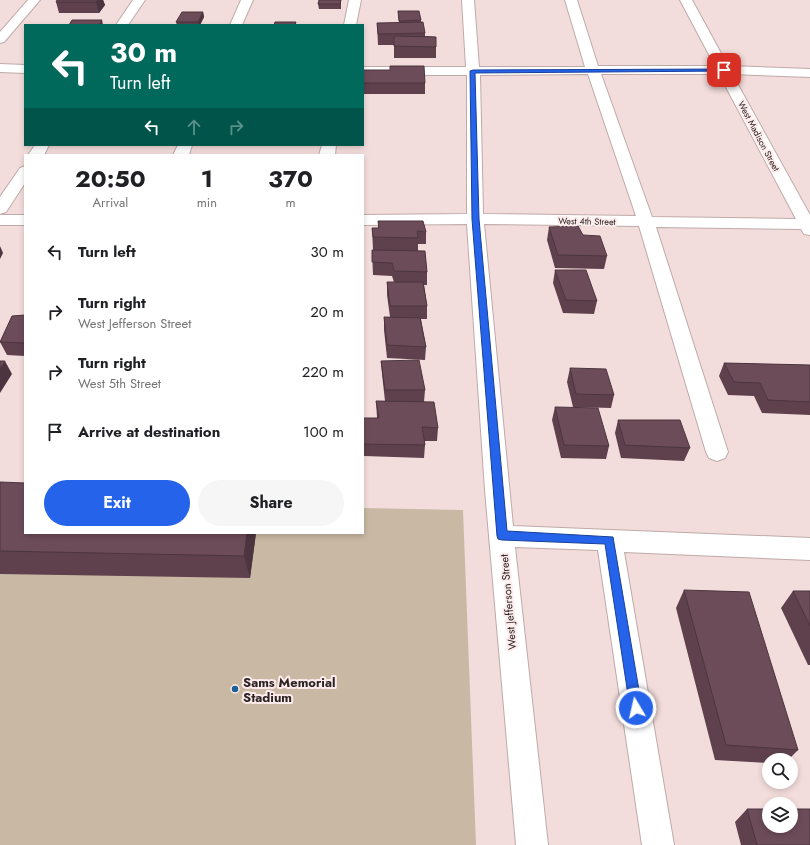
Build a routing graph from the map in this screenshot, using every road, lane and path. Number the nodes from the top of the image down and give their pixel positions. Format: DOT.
graph roads {
  1 [pos="34,0"];
  2 [pos="139,0"];
  3 [pos="246,0"];
  4 [pos="355,0"];
  5 [pos="468,0"];
  6 [pos="571,0"];
  7 [pos="686,0"];
  8 [pos="123,24"];
  9 [pos="236,24"];
  10 [pos="350,24"];
  11 [pos="0,39"];
  12 [pos="0,68"];
  13 [pos="24,68"];
  14 [pos="724,70"];
  15 [pos="364,71"];
  16 [pos="473,71"];
  17 [pos="593,71"];
  18 [pos="810,73"];
  19 [pos="24,173"];
  20 [pos="0,209"];
  21 [pos="475,219"];
  22 [pos="0,220"];
  23 [pos="24,220"];
  24 [pos="364,220"];
  25 [pos="646,222"];
  26 [pos="809,226"];
  27 [pos="717,452"];
  28 [pos="502,536"];
  29 [pos="609,540"];
  30 [pos="810,549"];
  31 [pos="532,845"];
  32 [pos="658,845"];
  1 -- 11 [label="street"];
  2 -- 8 [label="street"];
  3 -- 9 [label="street"];
  4 -- 10 [label="street"];
  5 -- 16 [label="street, West Jefferson Street"];
  6 -- 17 [label="street"];
  7 -- 14 [label="street, West Madison Street"];
  12 -- 13 [label="street"];
  14 -- 17 [label="street"];
  14 -- 18 [label="street"];
  14 -- 26 [label="street, West Madison Street"];
  15 -- 16 [label="street"];
  16 -- 17 [label="street"];
  16 -- 21 [label="street, West Jefferson Street"];
  17 -- 25 [label="street"];
  19 -- 20 [label="street"];
  21 -- 24 [label="street, West 4th Street"];
  21 -- 25 [label="street, West 4th Street"];
  21 -- 28 [label="street, West Jefferson Street"];
  22 -- 23 [label="street"];
  25 -- 26 [label="street, West 4th Street"];
  25 -- 27 [label="street"];
  28 -- 29 [label="street"];
  28 -- 31 [label="street, West Jefferson Street"];
  29 -- 30 [label="street"];
  29 -- 32 [label="street"];
}
